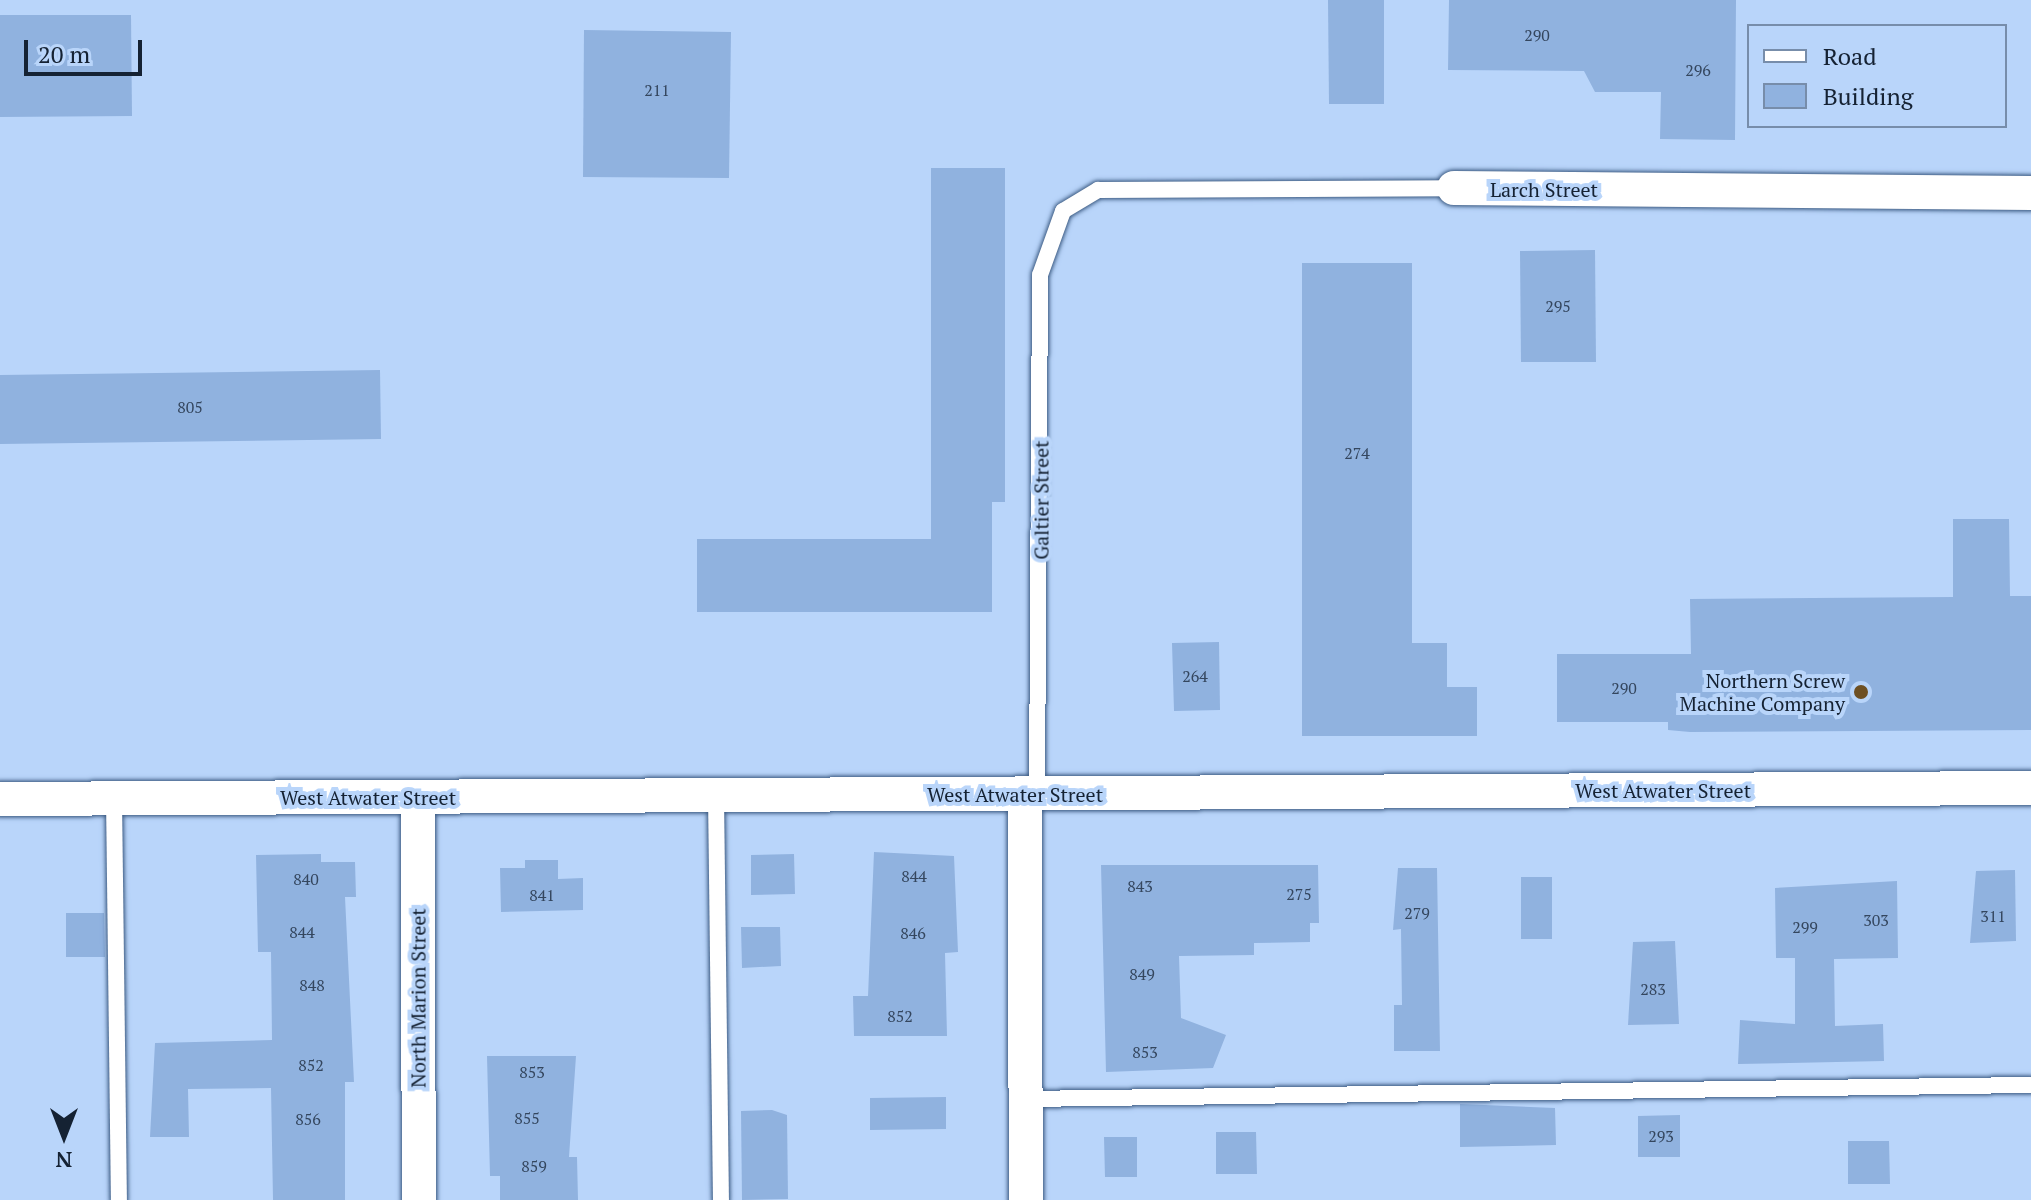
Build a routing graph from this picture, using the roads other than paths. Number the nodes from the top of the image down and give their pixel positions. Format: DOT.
graph roads {
  1 [pos="1454,188"];
  2 [pos="2031,193"];
  3 [pos="1063,211"];
  4 [pos="2031,788"];
  5 [pos="1031,794"];
  6 [pos="716,795"];
  7 [pos="418,797"];
  8 [pos="114,798"];
  9 [pos="0,799"];
  10 [pos="2031,1085"];
  11 [pos="1025,1099"];
  12 [pos="119,1200"];
  13 [pos="419,1200"];
  14 [pos="721,1200"];
  15 [pos="1026,1200"];
  1 -- 2 [label="street, Larch Street"];
  1 -- 3 [label="lane, Larch Street"];
  3 -- 5 [label="lane, Galtier Street"];
  4 -- 5 [label="street, West Atwater Street"];
  5 -- 6 [label="street, West Atwater Street"];
  5 -- 11 [label="street, Galtier Street"];
  6 -- 7 [label="street, West Atwater Street"];
  6 -- 14 [label="lane"];
  7 -- 8 [label="street, West Atwater Street"];
  7 -- 13 [label="street, North Marion Street"];
  8 -- 9 [label="street, West Atwater Street"];
  8 -- 12 [label="lane"];
  10 -- 11 [label="lane"];
  11 -- 15 [label="street, Galtier Street"];
}
